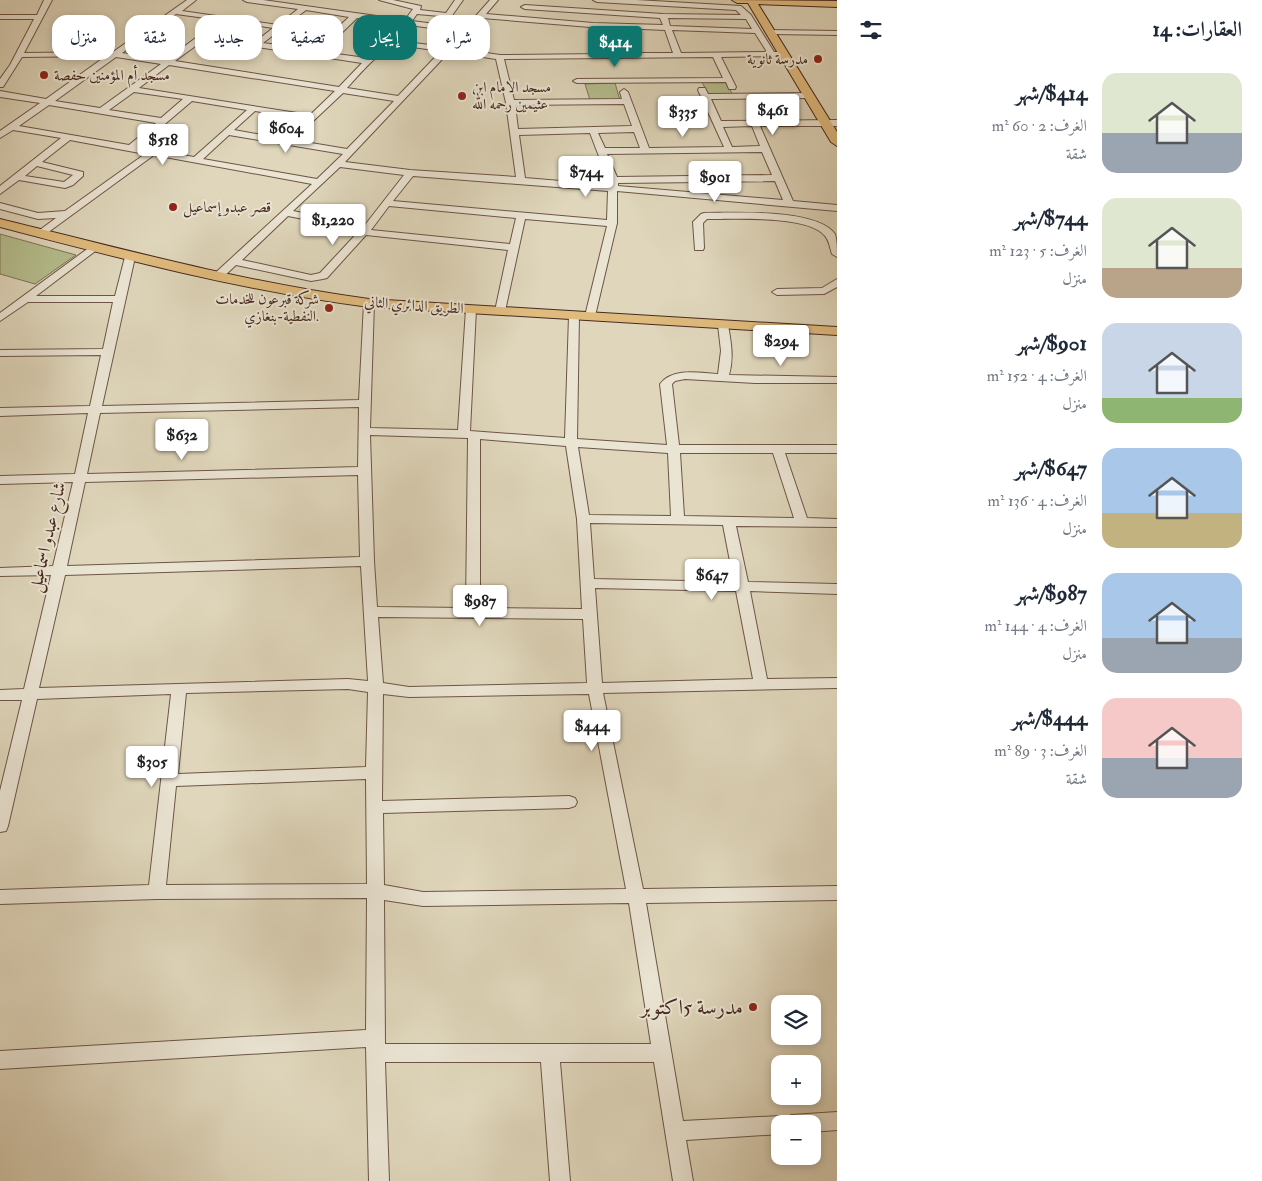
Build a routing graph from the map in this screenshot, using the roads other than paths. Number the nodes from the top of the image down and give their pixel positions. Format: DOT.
graph roads {
  1 [pos="48,0"];
  2 [pos="192,0"];
  3 [pos="252,0"];
  4 [pos="383,0"];
  5 [pos="421,0"];
  6 [pos="459,0"];
  7 [pos="494,0"];
  8 [pos="597,0"];
  9 [pos="720,0"];
  10 [pos="737,0"];
  11 [pos="751,0"];
  12 [pos="612,1"];
  13 [pos="793,2"];
  14 [pos="837,4"];
  15 [pos="526,7"];
  16 [pos="304,8"];
  17 [pos="546,8"];
  18 [pos="415,9"];
  19 [pos="576,11"];
  20 [pos="175,12"];
  21 [pos="609,13"];
  22 [pos="760,13"];
  23 [pos="197,15"];
  24 [pos="295,15"];
  25 [pos="411,15"];
  26 [pos="483,15"];
  27 [pos="353,16"];
  28 [pos="663,16"];
  29 [pos="0,17"];
  30 [pos="40,17"];
  31 [pos="353,17"];
  32 [pos="490,17"];
  33 [pos="748,17"];
  34 [pos="541,20"];
  35 [pos="571,23"];
  36 [pos="593,25"];
  37 [pos="343,27"];
  38 [pos="666,28"];
  39 [pos="756,31"];
  40 [pos="272,32"];
  41 [pos="772,32"];
  42 [pos="837,33"];
  43 [pos="262,40"];
  44 [pos="195,42"];
  45 [pos="427,47"];
  46 [pos="115,53"];
  47 [pos="115,54"];
  48 [pos="715,54"];
  49 [pos="772,54"];
  50 [pos="784,54"];
  51 [pos="19,55"];
  52 [pos="52,55"];
  53 [pos="678,55"];
  54 [pos="490,56"];
  55 [pos="610,56"];
  56 [pos="343,57"];
  57 [pos="500,57"];
  58 [pos="105,60"];
  59 [pos="437,60"];
  60 [pos="368,61"];
  61 [pos="171,62"];
  62 [pos="0,65"];
  63 [pos="14,65"];
  64 [pos="577,80"];
  65 [pos="728,80"];
  66 [pos="620,81"];
  67 [pos="698,81"];
  68 [pos="0,85"];
  69 [pos="132,89"];
  70 [pos="342,89"];
  71 [pos="0,94"];
  72 [pos="810,95"];
  73 [pos="705,97"];
  74 [pos="738,97"];
  75 [pos="190,98"];
  76 [pos="400,99"];
  77 [pos="46,101"];
  78 [pos="627,101"];
  79 [pos="510,103"];
  80 [pos="253,108"];
  81 [pos="102,111"];
  82 [pos="312,118"];
  83 [pos="162,121"];
  84 [pos="718,124"];
  85 [pos="756,124"];
  86 [pos="832,124"];
  87 [pos="12,127"];
  88 [pos="637,129"];
  89 [pos="593,130"];
  90 [pos="228,132"];
  91 [pos="515,132"];
  92 [pos="0,135"];
  93 [pos="67,138"];
  94 [pos="286,142"];
  95 [pos="837,142"];
  96 [pos="131,148"];
  97 [pos="729,149"];
  98 [pos="766,149"];
  99 [pos="645,150"];
  100 [pos="601,151"];
  101 [pos="153,152"];
  102 [pos="349,152"];
  103 [pos="196,160"];
  104 [pos="36,163"];
  105 [pos="338,164"];
  106 [pos="410,173"];
  107 [pos="18,177"];
  108 [pos="778,178"];
  109 [pos="521,180"];
  110 [pos="318,182"];
  111 [pos="613,184"];
  112 [pos="0,191"];
  113 [pos="387,203"];
  114 [pos="784,204"];
  115 [pos="0,206"];
  116 [pos="837,208"];
  117 [pos="70,213"];
  118 [pos="286,213"];
  119 [pos="521,216"];
  120 [pos="780,218"];
  121 [pos="0,223"];
  122 [pos="612,223"];
  123 [pos="365,230"];
  124 [pos="40,234"];
  125 [pos="94,248"];
  126 [pos="515,248"];
  127 [pos="699,248"];
  128 [pos="837,254"];
  129 [pos="130,257"];
  130 [pos="234,261"];
  131 [pos="217,278"];
  132 [pos="837,282"];
  133 [pos="777,292"];
  134 [pos="26,299"];
  135 [pos="119,299"];
  136 [pos="369,303"];
  137 [pos="471,309"];
  138 [pos="500,311"];
  139 [pos="574,316"];
  140 [pos="590,316"];
  141 [pos="0,318"];
  142 [pos="723,325"];
  143 [pos="837,331"];
  144 [pos="108,352"];
  145 [pos="0,353"];
  146 [pos="723,376"];
  147 [pos="837,380"];
  148 [pos="365,403"];
  149 [pos="95,411"];
  150 [pos="0,412"];
  151 [pos="364,430"];
  152 [pos="469,434"];
  153 [pos="571,441"];
  154 [pos="674,449"];
  155 [pos="778,449"];
  156 [pos="837,449"];
  157 [pos="364,470"];
  158 [pos="80,478"];
  159 [pos="0,480"];
  160 [pos="583,519"];
  161 [pos="678,520"];
  162 [pos="729,521"];
  163 [pos="802,522"];
  164 [pos="837,523"];
  165 [pos="367,561"];
  166 [pos="59,571"];
  167 [pos="0,572"];
  168 [pos="588,583"];
  169 [pos="743,587"];
  170 [pos="837,589"];
  171 [pos="370,612"];
  172 [pos="473,612"];
  173 [pos="590,614"];
  174 [pos="837,682"];
  175 [pos="761,684"];
  176 [pos="179,688"];
  177 [pos="376,688"];
  178 [pos="595,688"];
  179 [pos="31,694"];
  180 [pos="0,695"];
  181 [pos="374,773"];
  182 [pos="169,780"];
  183 [pos="569,802"];
  184 [pos="375,807"];
  185 [pos="0,826"];
  186 [pos="376,891"];
  187 [pos="157,892"];
  188 [pos="837,893"];
  189 [pos="636,895"];
  190 [pos="0,897"];
  191 [pos="375,1046"];
  192 [pos="550,1053"];
  193 [pos="662,1053"];
  194 [pos="0,1060"];
  195 [pos="837,1121"];
  196 [pos="821,1122"];
  197 [pos="771,1125"];
  198 [pos="675,1131"];
  199 [pos="379,1181"];
  200 [pos="560,1181"];
  201 [pos="683,1181"];
  1 -- 30 [label="street"];
  2 -- 20 [label="street"];
  3 -- 16 [label="street"];
  4 -- 18 [label="street"];
  5 -- 18 [label="street"];
  6 -- 18 [label="street"];
  7 -- 26 [label="street"];
  8 -- 12 [label="street"];
  9 -- 22 [label="main road"];
  10 -- 11 [label="main road"];
  11 -- 13 [label="main road"];
  11 -- 22 [label="main road"];
  12 -- 21 [label="street"];
  12 -- 33 [label="street"];
  13 -- 14 [label="main road"];
  13 -- 22 [label="main road"];
  15 -- 17 [label="street"];
  16 -- 24 [label="street"];
  16 -- 27 [label="street"];
  17 -- 19 [label="street"];
  17 -- 34 [label="street"];
  18 -- 25 [label="street"];
  19 -- 21 [label="street"];
  19 -- 35 [label="street"];
  20 -- 23 [label="street"];
  20 -- 46 [label="street"];
  21 -- 28 [label="street"];
  22 -- 41 [label="main road"];
  28 -- 33 [label="street"];
  28 -- 38 [label="street"];
  29 -- 30 [label="street"];
  30 -- 51 [label="street"];
  31 -- 37 [label="street"];
  32 -- 34 [label="street"];
  33 -- 39 [label="street"];
  34 -- 35 [label="street"];
  35 -- 36 [label="street"];
  36 -- 38 [label="street"];
  36 -- 55 [label="street"];
  38 -- 39 [label="street"];
  38 -- 53 [label="street"];
  39 -- 49 [label="street"];
  40 -- 43 [label="street"];
  41 -- 42 [label="street"];
  41 -- 50 [label="main road"];
  44 -- 61 [label="street"];
  45 -- 60 [label="street"];
  47 -- 61 [label="street"];
  48 -- 49 [label="street"];
  48 -- 53 [label="street"];
  48 -- 65 [label="street"];
  49 -- 50 [label="street"];
  50 -- 72 [label="main road"];
  51 -- 52 [label="street"];
  51 -- 63 [label="street"];
  53 -- 55 [label="street"];
  54 -- 57 [label="street"];
  55 -- 64 [label="street"];
  56 -- 60 [label="street"];
  57 -- 64 [label="street"];
  57 -- 79 [label="street"];
  58 -- 77 [label="street"];
  59 -- 76 [label="street"];
  60 -- 70 [label="street"];
  61 -- 69 [label="street"];
  61 -- 70 [label="street"];
  62 -- 63 [label="street"];
  63 -- 68 [label="street"];
  64 -- 66 [label="street"];
  64 -- 78 [label="street"];
  64 -- 79 [label="street"];
  65 -- 67 [label="street"];
  65 -- 74 [label="street"];
  66 -- 67 [label="street"];
  66 -- 78 [label="street"];
  67 -- 73 [label="street"];
  69 -- 75 [label="street"];
  69 -- 81 [label="street"];
  70 -- 76 [label="street"];
  70 -- 82 [label="street"];
  71 -- 77 [label="street"];
  72 -- 74 [label="street"];
  72 -- 86 [label="main road"];
  73 -- 74 [label="street"];
  73 -- 84 [label="street"];
  75 -- 80 [label="street"];
  75 -- 83 [label="street"];
  76 -- 102 [label="street"];
  77 -- 81 [label="street"];
  77 -- 87 [label="street"];
  78 -- 88 [label="street"];
  79 -- 91 [label="street"];
  80 -- 82 [label="street"];
  80 -- 90 [label="street"];
  81 -- 83 [label="street"];
  82 -- 94 [label="street"];
  83 -- 96 [label="street"];
  84 -- 85 [label="street"];
  84 -- 97 [label="street"];
  85 -- 86 [label="street"];
  85 -- 98 [label="street"];
  86 -- 95 [label="main road"];
  87 -- 92 [label="street"];
  87 -- 93 [label="street"];
  88 -- 89 [label="street"];
  88 -- 99 [label="street"];
  89 -- 91 [label="street"];
  89 -- 100 [label="street"];
  90 -- 94 [label="street"];
  90 -- 103 [label="street"];
  91 -- 109 [label="street"];
  93 -- 96 [label="street"];
  93 -- 104 [label="street"];
  94 -- 102 [label="street"];
  96 -- 101 [label="street"];
  97 -- 98 [label="street"];
  97 -- 99 [label="street"];
  98 -- 108 [label="street"];
  99 -- 100 [label="street"];
  100 -- 111 [label="street"];
  101 -- 103 [label="street"];
  101 -- 117 [label="street"];
  102 -- 105 [label="street"];
  103 -- 110 [label="street"];
  104 -- 107 [label="street"];
  104 -- 107 [label="street"];
  105 -- 106 [label="street"];
  105 -- 110 [label="street"];
  106 -- 109 [label="street"];
  106 -- 113 [label="street"];
  107 -- 112 [label="street"];
  108 -- 111 [label="street"];
  108 -- 114 [label="street"];
  109 -- 111 [label="street"];
  110 -- 118 [label="street"];
  111 -- 114 [label="street"];
  111 -- 122 [label="street"];
  113 -- 119 [label="street"];
  113 -- 123 [label="street"];
  114 -- 116 [label="street"];
  114 -- 120 [label="street"];
  115 -- 117 [label="street"];
  117 -- 124 [label="street"];
  118 -- 123 [label="street"];
  118 -- 130 [label="street"];
  119 -- 122 [label="street"];
  119 -- 126 [label="street"];
  120 -- 127 [label="street"];
  120 -- 128 [label="street"];
  121 -- 124 [label="main road, الطريق الدائري الثاني"];
  122 -- 140 [label="street"];
  123 -- 126 [label="street"];
  123 -- 130 [label="street"];
  124 -- 125 [label="main road, الطريق الدائري الثاني"];
  125 -- 129 [label="main road, الطريق الدائري الثاني"];
  125 -- 134 [label="street"];
  126 -- 138 [label="street"];
  129 -- 131 [label="main road, الطريق الدائري الثاني"];
  129 -- 135 [label="street, شارع عبدو اسماعيل"];
  130 -- 131 [label="street"];
  131 -- 136 [label="main road, الطريق الدائري الثاني"];
  132 -- 133 [label="street"];
  134 -- 135 [label="street"];
  134 -- 141 [label="street"];
  135 -- 144 [label="street, شارع عبدو اسماعيل"];
  136 -- 137 [label="main road, الطريق الدائري الثاني"];
  136 -- 148 [label="street"];
  137 -- 138 [label="main road, الطريق الدائري الثاني"];
  137 -- 152 [label="street"];
  138 -- 139 [label="main road, الطريق الدائري الثاني"];
  139 -- 140 [label="main road, الطريق الدائري الثاني"];
  139 -- 153 [label="street"];
  140 -- 142 [label="main road, الطريق الدائري الثاني"];
  142 -- 143 [label="main road, الطريق الدائري الثاني"];
  142 -- 146 [label="street"];
  144 -- 145 [label="street"];
  144 -- 149 [label="street, شارع عبدو اسماعيل"];
  146 -- 147 [label="street"];
  146 -- 154 [label="street"];
  148 -- 149 [label="street"];
  148 -- 151 [label="street"];
  149 -- 150 [label="street"];
  149 -- 158 [label="street, شارع عبدو اسماعيل"];
  151 -- 152 [label="street"];
  151 -- 157 [label="street"];
  152 -- 153 [label="street"];
  152 -- 172 [label="street"];
  153 -- 154 [label="street"];
  153 -- 160 [label="street"];
  154 -- 155 [label="street"];
  154 -- 161 [label="street"];
  155 -- 156 [label="street"];
  155 -- 163 [label="street"];
  157 -- 158 [label="street"];
  157 -- 165 [label="street"];
  158 -- 159 [label="street"];
  158 -- 166 [label="street, شارع عبدو اسماعيل"];
  160 -- 161 [label="street"];
  160 -- 168 [label="street"];
  161 -- 162 [label="street"];
  162 -- 163 [label="street"];
  162 -- 169 [label="street"];
  163 -- 164 [label="street"];
  165 -- 166 [label="street"];
  165 -- 171 [label="street"];
  166 -- 167 [label="street"];
  166 -- 179 [label="street, شارع عبدو اسماعيل"];
  168 -- 169 [label="street"];
  168 -- 173 [label="street"];
  169 -- 170 [label="street"];
  169 -- 175 [label="street"];
  171 -- 172 [label="street"];
  171 -- 177 [label="street"];
  172 -- 173 [label="street"];
  173 -- 178 [label="street"];
  174 -- 175 [label="street"];
  175 -- 178 [label="street"];
  176 -- 177 [label="street"];
  176 -- 179 [label="street"];
  176 -- 182 [label="street"];
  177 -- 178 [label="street"];
  177 -- 181 [label="street"];
  178 -- 189 [label="street"];
  179 -- 180 [label="street"];
  179 -- 185 [label="street, شارع عبدو اسماعيل"];
  181 -- 182 [label="street"];
  181 -- 184 [label="street"];
  182 -- 187 [label="street"];
  183 -- 184 [label="street"];
  184 -- 186 [label="street"];
  186 -- 187 [label="street"];
  186 -- 189 [label="street"];
  186 -- 191 [label="street"];
  187 -- 190 [label="street"];
  188 -- 189 [label="street"];
  189 -- 193 [label="street"];
  191 -- 192 [label="street"];
  191 -- 194 [label="street"];
  191 -- 199 [label="street"];
  192 -- 193 [label="street"];
  192 -- 200 [label="street"];
  193 -- 198 [label="street"];
  195 -- 196 [label="street"];
  197 -- 198 [label="street"];
  198 -- 201 [label="street"];
}
